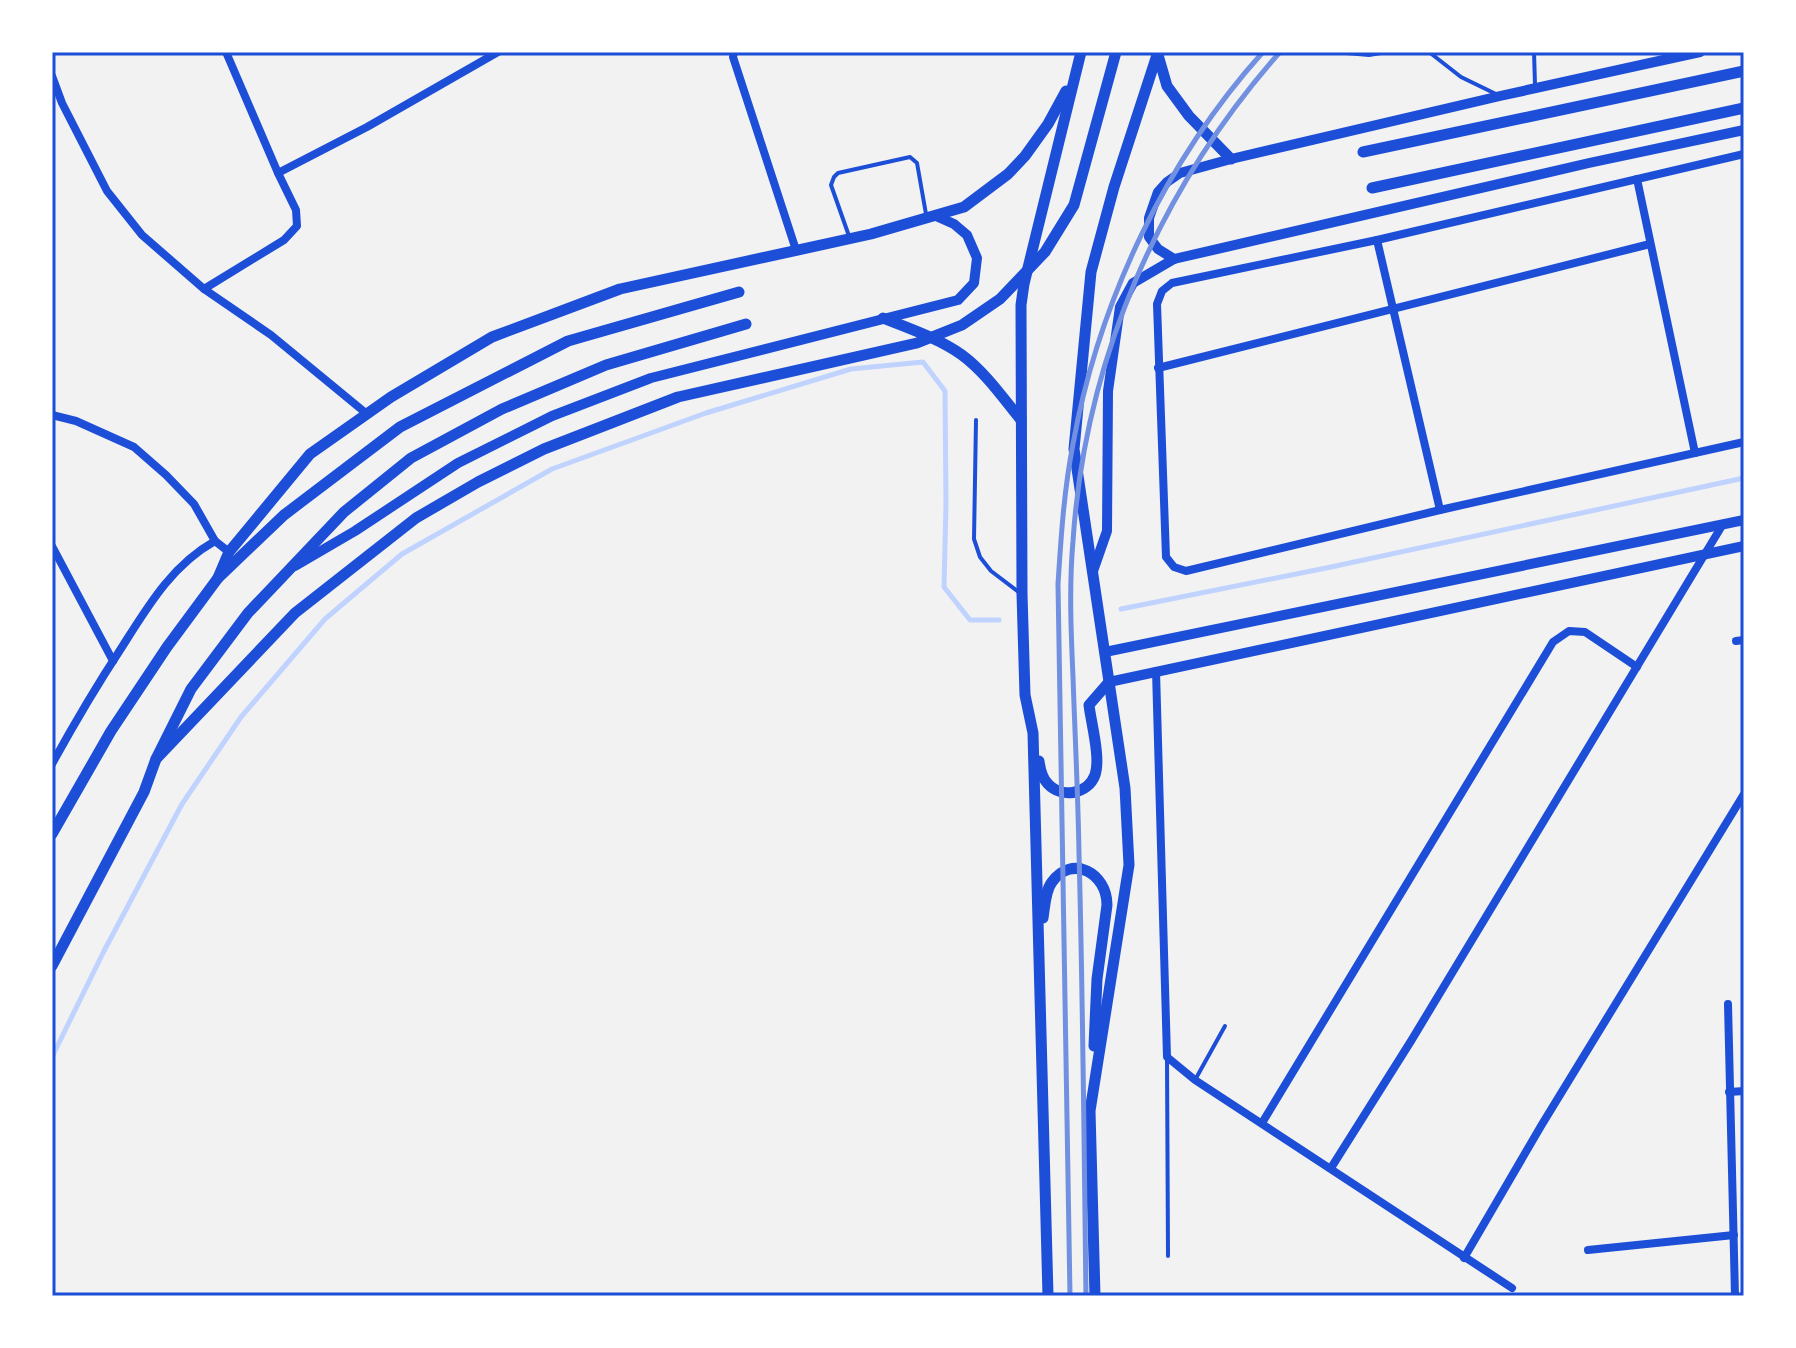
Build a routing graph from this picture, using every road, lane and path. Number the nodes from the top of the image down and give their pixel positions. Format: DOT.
graph roads {
  1 [pos="226,52"];
  2 [pos="498,52"];
  3 [pos="734,52"];
  4 [pos="1081,52"];
  5 [pos="1116,52"];
  6 [pos="1335,52"];
  7 [pos="1387,52"];
  8 [pos="1429,52"];
  9 [pos="1534,52"];
  10 [pos="1700,52"];
  11 [pos="1158,53"];
  12 [pos="1744,71"];
  13 [pos="1075,75"];
  14 [pos="52,76"];
  15 [pos="1535,88"];
  16 [pos="1500,96"];
  17 [pos="1744,108"];
  18 [pos="1744,130"];
  19 [pos="1363,152"];
  20 [pos="1744,154"];
  21 [pos="1231,159"];
  22 [pos="278,173"];
  23 [pos="1637,179"];
  24 [pos="1372,188"];
  25 [pos="931,217"];
  26 [pos="850,238"];
  27 [pos="1377,240"];
  28 [pos="1650,244"];
  29 [pos="796,250"];
  30 [pos="1174,259"];
  31 [pos="204,289"];
  32 [pos="739,292"];
  33 [pos="1393,308"];
  34 [pos="883,318"];
  35 [pos="746,324"];
  36 [pos="1158,368"];
  37 [pos="367,414"];
  38 [pos="52,415"];
  39 [pos="976,420"];
  40 [pos="1021,420"];
  41 [pos="1744,442"];
  42 [pos="1695,453"];
  43 [pos="1440,510"];
  44 [pos="1744,520"];
  45 [pos="1723,524"];
  46 [pos="215,541"];
  47 [pos="52,546"];
  48 [pos="1744,546"];
  49 [pos="229,552"];
  50 [pos="1704,556"];
  51 [pos="289,569"];
  52 [pos="1093,571"];
  53 [pos="218,578"];
  54 [pos="1022,594"];
  55 [pos="1105,652"];
  56 [pos="113,661"];
  57 [pos="1637,667"];
  58 [pos="1156,671"];
  59 [pos="1109,682"];
  60 [pos="1033,733"];
  61 [pos="156,759"];
  62 [pos="52,764"];
  63 [pos="1744,794"];
  64 [pos="52,834"];
  65 [pos="1038,947"];
  66 [pos="52,966"];
  67 [pos="1728,1004"];
  68 [pos="1225,1026"];
  69 [pos="1167,1057"];
  70 [pos="1195,1080"];
  71 [pos="1744,1091"];
  72 [pos="1729,1092"];
  73 [pos="1090,1111"];
  74 [pos="1262,1123"];
  75 [pos="1331,1168"];
  76 [pos="1732,1205"];
  77 [pos="1744,1205"];
  78 [pos="1734,1235"];
  79 [pos="1588,1250"];
  80 [pos="1168,1256"];
  81 [pos="1464,1258"];
  82 [pos="1512,1288"];
  83 [pos="1048,1296"];
  84 [pos="1095,1296"];
  85 [pos="1735,1296"];
  1 -- 22 [label="street"];
  2 -- 22 [label="street"];
  3 -- 29 [label="street"];
  4 -- 13 [label="main road"];
  5 -- 61 [label="main road"];
  6 -- 7 [label="lane"];
  8 -- 16 [label="lane"];
  9 -- 15 [label="lane"];
  10 -- 15 [label="street"];
  11 -- 21 [label="main road"];
  11 -- 52 [label="main road"];
  12 -- 19 [label="main road"];
  13 -- 25 [label="main road"];
  13 -- 40 [label="main road"];
  14 -- 31 [label="street"];
  15 -- 16 [label="street"];
  16 -- 21 [label="street"];
  17 -- 24 [label="main road"];
  18 -- 30 [label="street"];
  20 -- 23 [label="street"];
  21 -- 30 [label="street"];
  22 -- 31 [label="street"];
  23 -- 27 [label="street"];
  23 -- 28 [label="street"];
  25 -- 26 [label="main road"];
  25 -- 26 [label="lane"];
  25 -- 34 [label="street"];
  26 -- 29 [label="main road"];
  27 -- 33 [label="street"];
  27 -- 36 [label="street"];
  28 -- 33 [label="street"];
  28 -- 42 [label="street"];
  29 -- 37 [label="main road"];
  30 -- 52 [label="street"];
  31 -- 37 [label="street"];
  32 -- 53 [label="main road"];
  33 -- 36 [label="street"];
  33 -- 43 [label="street"];
  34 -- 40 [label="main road"];
  34 -- 51 [label="street"];
  35 -- 51 [label="main road"];
  36 -- 43 [label="street"];
  37 -- 49 [label="main road"];
  38 -- 46 [label="street"];
  39 -- 54 [label="lane"];
  40 -- 54 [label="main road"];
  41 -- 42 [label="street"];
  42 -- 43 [label="street"];
  44 -- 45 [label="street"];
  45 -- 50 [label="street"];
  45 -- 55 [label="street"];
  46 -- 49 [label="street"];
  46 -- 56 [label="street"];
  47 -- 56 [label="street"];
  48 -- 50 [label="street"];
  49 -- 53 [label="main road"];
  50 -- 57 [label="street"];
  50 -- 58 [label="street"];
  51 -- 61 [label="main road"];
  52 -- 55 [label="main road"];
  53 -- 64 [label="main road"];
  54 -- 60 [label="main road"];
  55 -- 59 [label="main road"];
  56 -- 62 [label="street"];
  57 -- 74 [label="street"];
  57 -- 75 [label="street"];
  58 -- 59 [label="street"];
  58 -- 69 [label="street"];
  59 -- 60 [label="main road"];
  59 -- 73 [label="main road"];
  60 -- 65 [label="main road"];
  61 -- 66 [label="main road"];
  63 -- 81 [label="street"];
  65 -- 73 [label="main road"];
  65 -- 83 [label="main road"];
  67 -- 72 [label="street"];
  68 -- 70 [label="lane"];
  69 -- 70 [label="street"];
  69 -- 80 [label="lane"];
  70 -- 74 [label="street"];
  71 -- 72 [label="street"];
  72 -- 76 [label="street"];
  73 -- 84 [label="main road"];
  74 -- 75 [label="street"];
  75 -- 81 [label="street"];
  76 -- 77 [label="street"];
  76 -- 78 [label="street"];
  78 -- 79 [label="street"];
  78 -- 85 [label="street"];
  81 -- 82 [label="street"];
}
